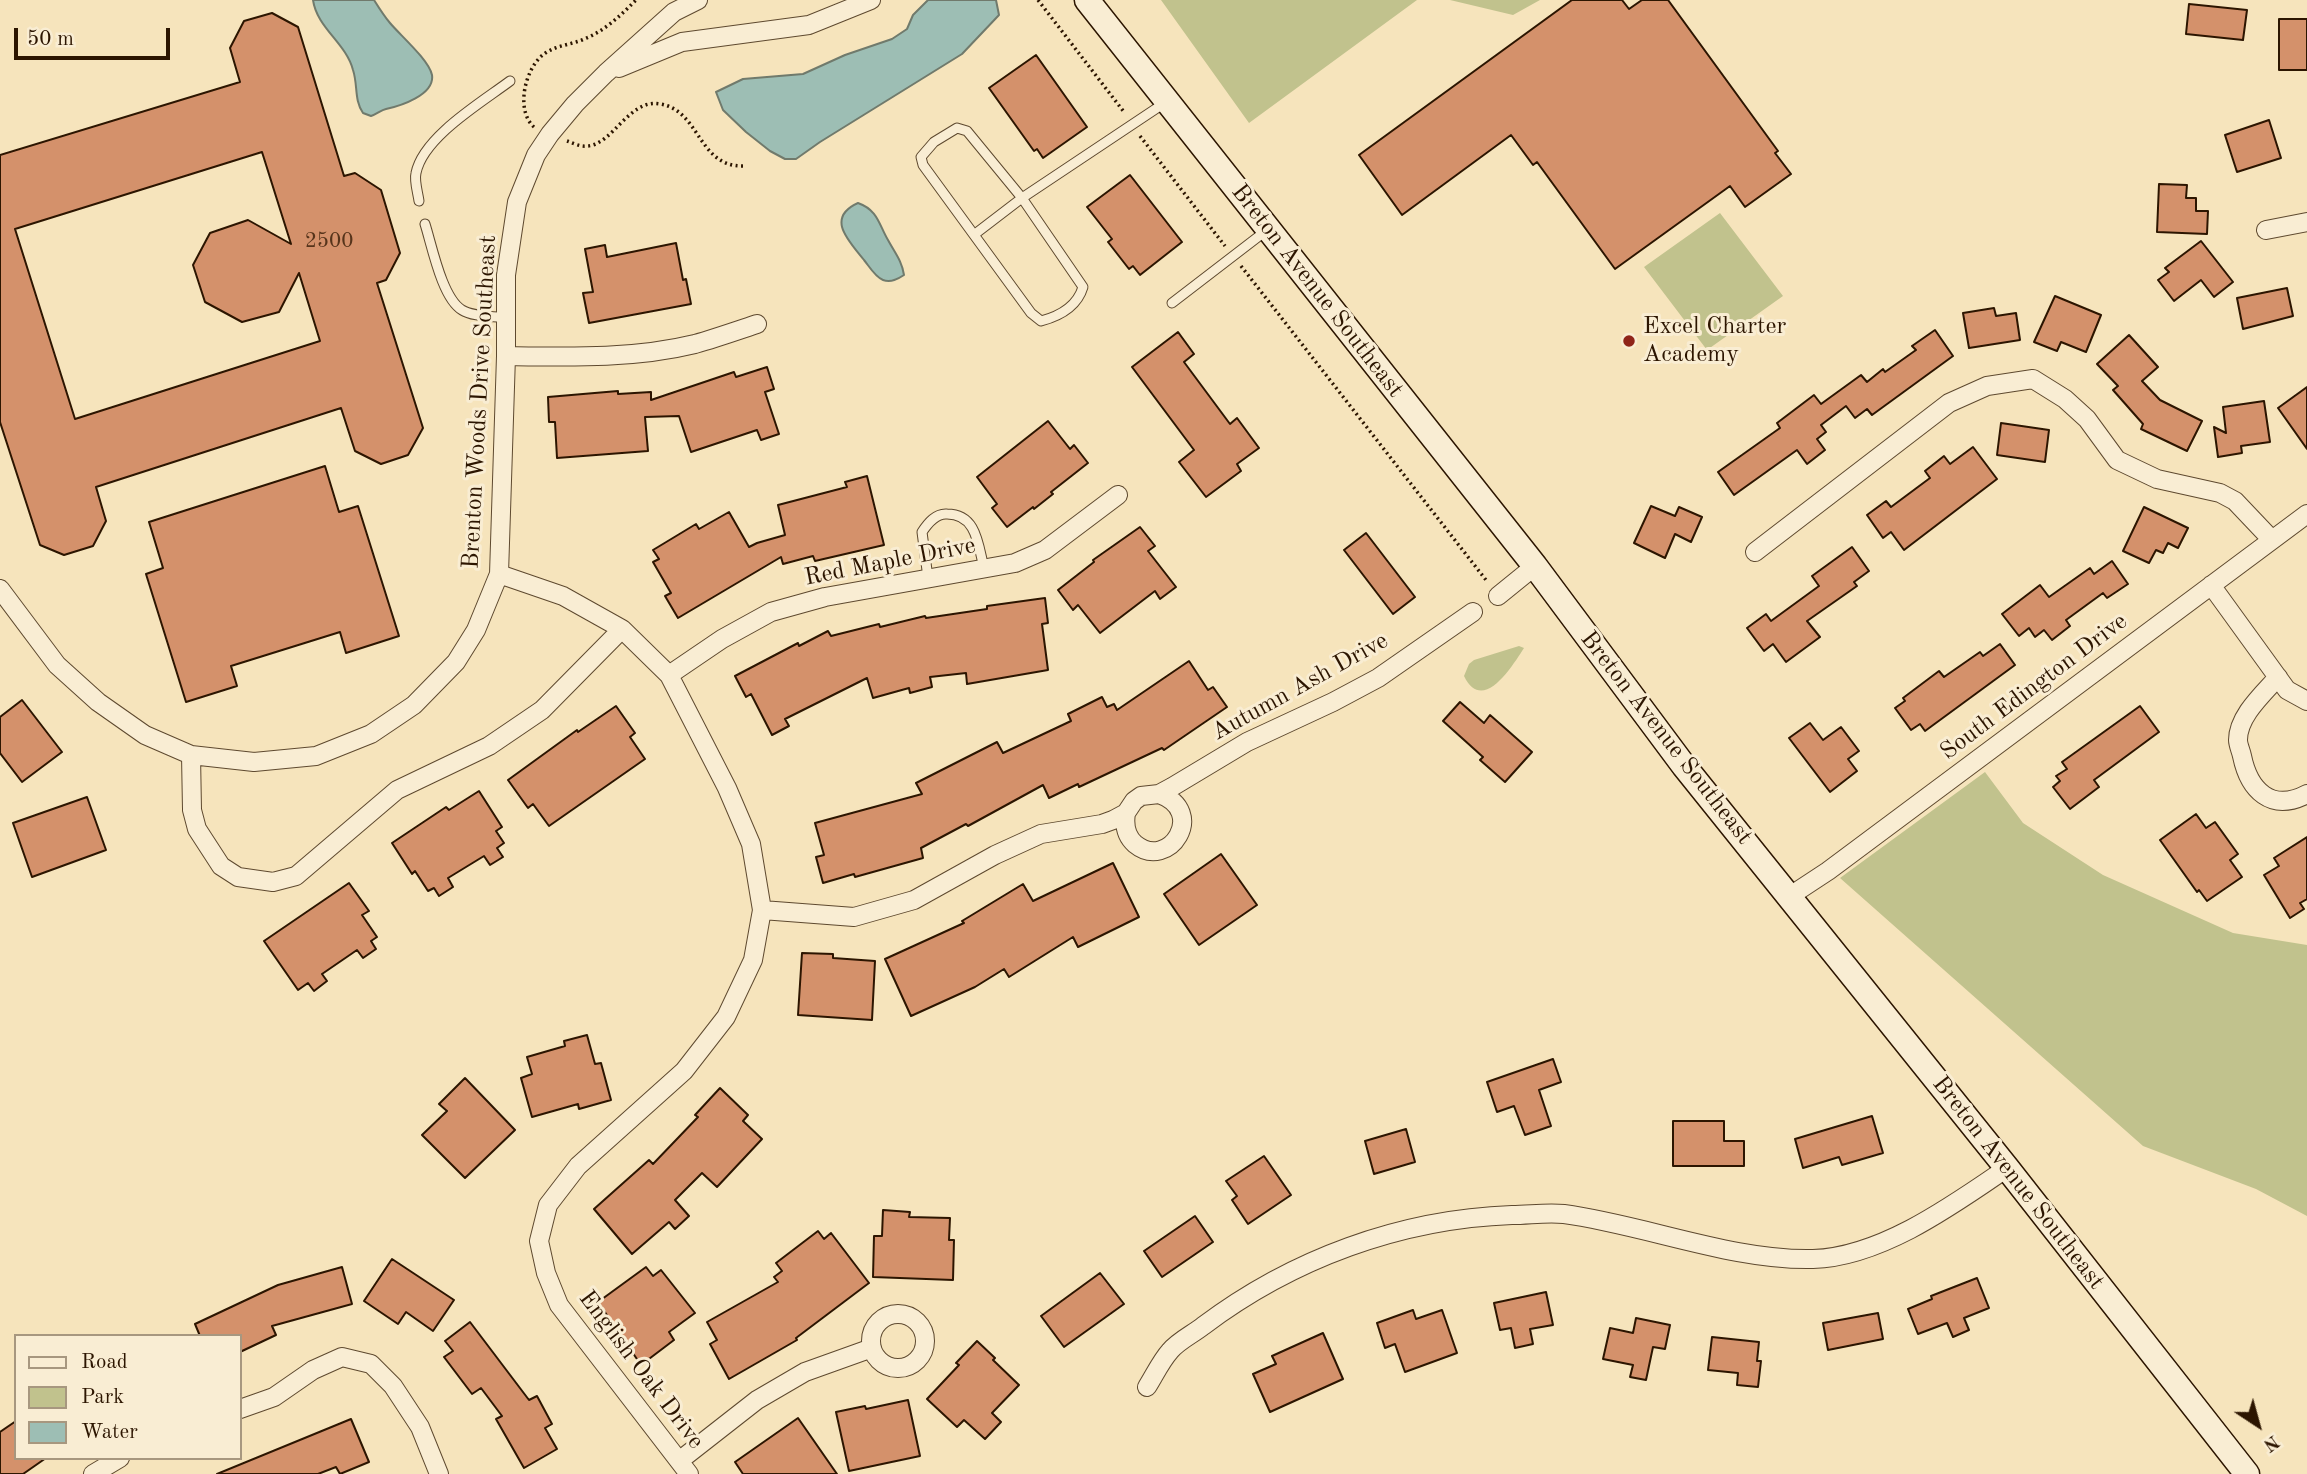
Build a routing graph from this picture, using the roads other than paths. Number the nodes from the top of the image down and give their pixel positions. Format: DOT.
graph roads {
  1 [pos="698,0"];
  2 [pos="871,0"];
  3 [pos="1087,0"];
  4 [pos="606,73"];
  5 [pos="510,81"];
  6 [pos="1167,101"];
  7 [pos="1022,198"];
  8 [pos="419,201"];
  9 [pos="2307,222"];
  10 [pos="425,224"];
  11 [pos="1268,229"];
  12 [pos="2266,230"];
  13 [pos="975,234"];
  14 [pos="1172,303"];
  15 [pos="506,318"];
  16 [pos="757,324"];
  17 [pos="506,356"];
  18 [pos="1118,495"];
  19 [pos="2307,514"];
  20 [pos="2272,540"];
  21 [pos="1755,552"];
  22 [pos="1535,566"];
  23 [pos="984,568"];
  24 [pos="499,574"];
  25 [pos="928,578"];
  26 [pos="2211,585"];
  27 [pos="0,589"];
  28 [pos="1498,596"];
  29 [pos="1473,612"];
  30 [pos="622,629"];
  31 [pos="669,675"];
  32 [pos="2278,677"];
  33 [pos="2307,701"];
  34 [pos="191,755"];
  35 [pos="1185,781"];
  36 [pos="1159,794"];
  37 [pos="2307,794"];
  38 [pos="1176,803"];
  39 [pos="1126,813"];
  40 [pos="1102,824"];
  41 [pos="1131,839"];
  42 [pos="1790,896"];
  43 [pos="762,910"];
  44 [pos="2007,1168"];
  45 [pos="872,1348"];
  46 [pos="1147,1387"];
  47 [pos="242,1408"];
  48 [pos="117,1460"];
  49 [pos="684,1467"];
  50 [pos="93,1474"];
  51 [pos="439,1474"];
  52 [pos="2248,1474"];
  1 -- 4 [label="street, Brenton Woods Drive Southeast"];
  2 -- 4 [label="street, Brenton Woods Drive Southeast"];
  3 -- 6 [label="main road, Breton Avenue Southeast"];
  4 -- 15 [label="street, Brenton Woods Drive Southeast"];
  5 -- 8 [label="lane"];
  6 -- 7 [label="lane"];
  6 -- 11 [label="main road, Breton Avenue Southeast"];
  7 -- 13 [label="lane"];
  7 -- 13 [label="lane"];
  7 -- 13 [label="lane"];
  9 -- 12 [label="street"];
  10 -- 15 [label="lane"];
  11 -- 14 [label="lane"];
  11 -- 22 [label="main road, Breton Avenue Southeast"];
  15 -- 17 [label="street, Brenton Woods Drive Southeast"];
  16 -- 17 [label="street"];
  17 -- 24 [label="street, Brenton Woods Drive Southeast"];
  18 -- 23 [label="street, Red Maple Drive"];
  19 -- 20 [label="street, South Edington Drive"];
  20 -- 21 [label="street"];
  20 -- 26 [label="street, South Edington Drive"];
  22 -- 28 [label="street"];
  22 -- 42 [label="main road, Breton Avenue Southeast"];
  23 -- 25 [label="street, Red Maple Drive"];
  23 -- 25 [label="lane"];
  24 -- 30 [label="street, English Oak Drive"];
  24 -- 34 [label="street, Brenton Woods Drive Southeast"];
  25 -- 31 [label="street, Red Maple Drive"];
  26 -- 32 [label="street"];
  26 -- 42 [label="street, South Edington Drive"];
  27 -- 34 [label="street, Brenton Woods Drive Southeast"];
  29 -- 35 [label="street, Autumn Ash Drive"];
  30 -- 31 [label="street, English Oak Drive"];
  30 -- 34 [label="street"];
  31 -- 43 [label="street, English Oak Drive"];
  32 -- 33 [label="street"];
  32 -- 37 [label="street"];
  35 -- 36 [label="street, Autumn Ash Drive"];
  35 -- 38 [label="street"];
  36 -- 38 [label="street"];
  36 -- 39 [label="street, Autumn Ash Drive"];
  38 -- 41 [label="street"];
  39 -- 40 [label="street, Autumn Ash Drive"];
  39 -- 41 [label="street"];
  40 -- 41 [label="street"];
  40 -- 43 [label="street, Autumn Ash Drive"];
  42 -- 44 [label="main road, Breton Avenue Southeast"];
  43 -- 49 [label="street, English Oak Drive"];
  44 -- 46 [label="street"];
  44 -- 52 [label="main road, Breton Avenue Southeast"];
  45 -- 49 [label="street"];
  47 -- 51 [label="street"];
  48 -- 50 [label="street"];
}
